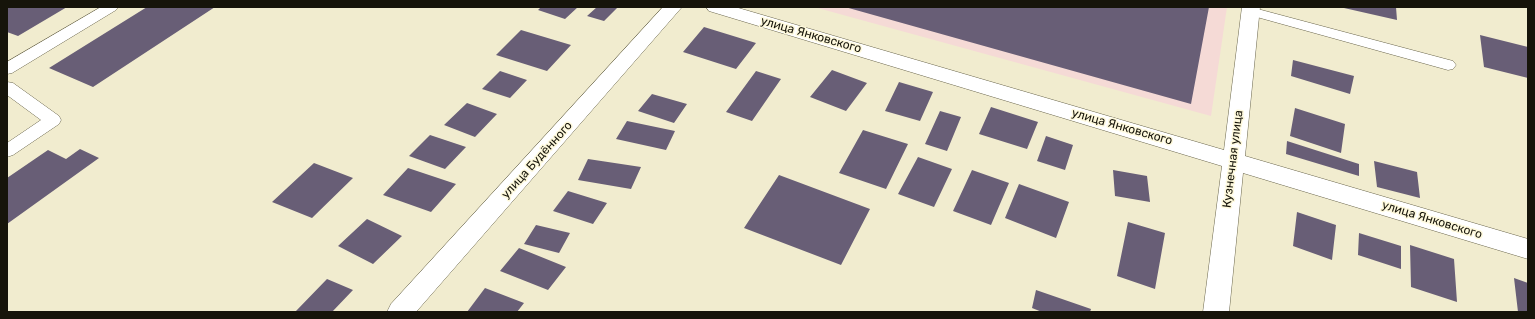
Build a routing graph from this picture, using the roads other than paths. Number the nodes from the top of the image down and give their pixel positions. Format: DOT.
graph roads {
  1 [pos="111,7"];
  2 [pos="673,7"];
  3 [pos="715,7"];
  4 [pos="1251,9"];
  5 [pos="1448,65"];
  6 [pos="7,69"];
  7 [pos="7,87"];
  8 [pos="7,151"];
  9 [pos="1233,160"];
  10 [pos="1528,249"];
  11 [pos="400,312"];
  12 [pos="1216,312"];
  1 -- 6 [label="lane"];
  2 -- 11 [label="street, улица Будённого"];
  3 -- 9 [label="street, улица Янковского"];
  4 -- 5 [label="lane"];
  4 -- 9 [label="street, Кузнечная улица"];
  7 -- 8 [label="lane"];
  9 -- 10 [label="street, улица Янковского"];
  9 -- 12 [label="street, Кузнечная улица"];
}
